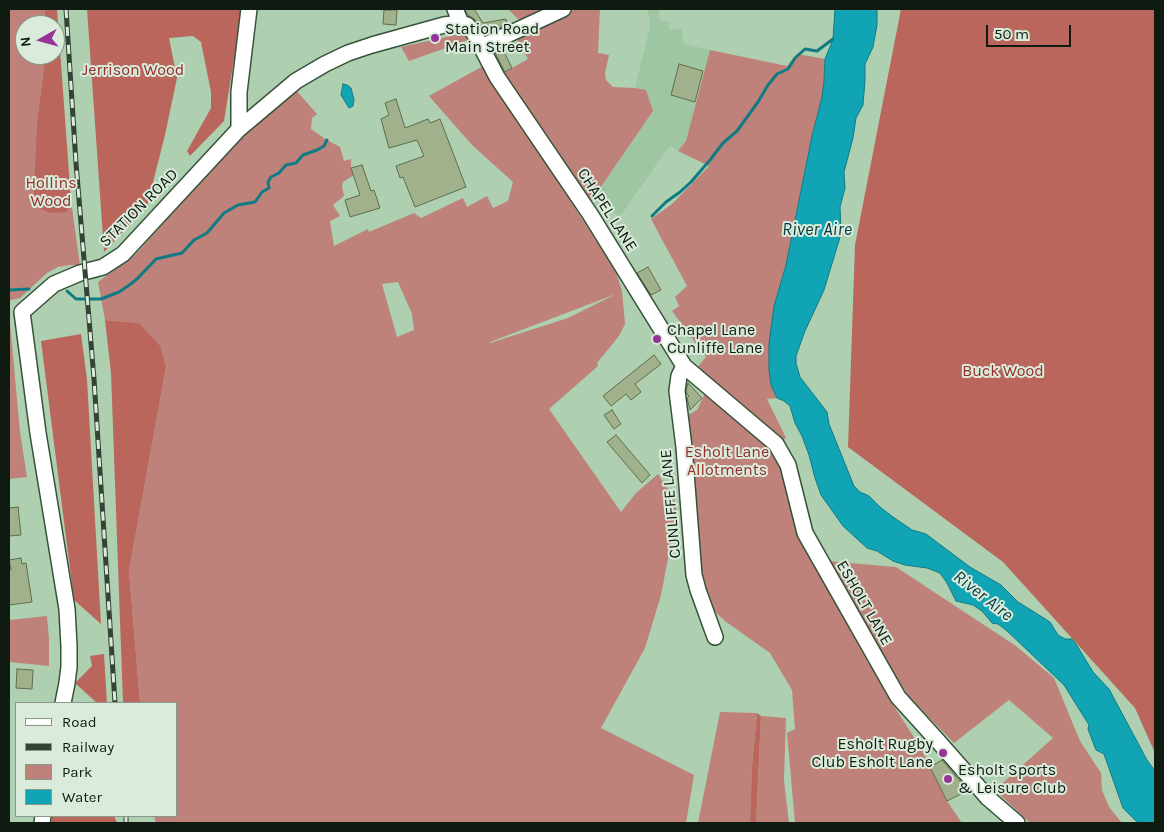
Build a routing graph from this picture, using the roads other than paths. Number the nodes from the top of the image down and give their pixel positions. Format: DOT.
graph roads {
  1 [pos="249,9"];
  2 [pos="563,9"];
  3 [pos="458,16"];
  4 [pos="482,47"];
  5 [pos="239,129"];
  6 [pos="16,311"];
  7 [pos="684,366"];
  8 [pos="708,386"];
  9 [pos="715,637"];
  10 [pos="63,702"];
  11 [pos="1017,823"];
  1 -- 5 [label="street"];
  2 -- 4 [label="street"];
  3 -- 4 [label="street, CHAPEL LANE"];
  3 -- 5 [label="street, STATION ROAD"];
  4 -- 7 [label="street, CHAPEL LANE"];
  5 -- 6 [label="street, STATION ROAD"];
  6 -- 10 [label="street, STATION ROAD"];
  7 -- 8 [label="street, CHAPEL LANE"];
  7 -- 9 [label="street, CUNLIFFE LANE"];
  8 -- 11 [label="street, ESHOLT LANE"];
}
